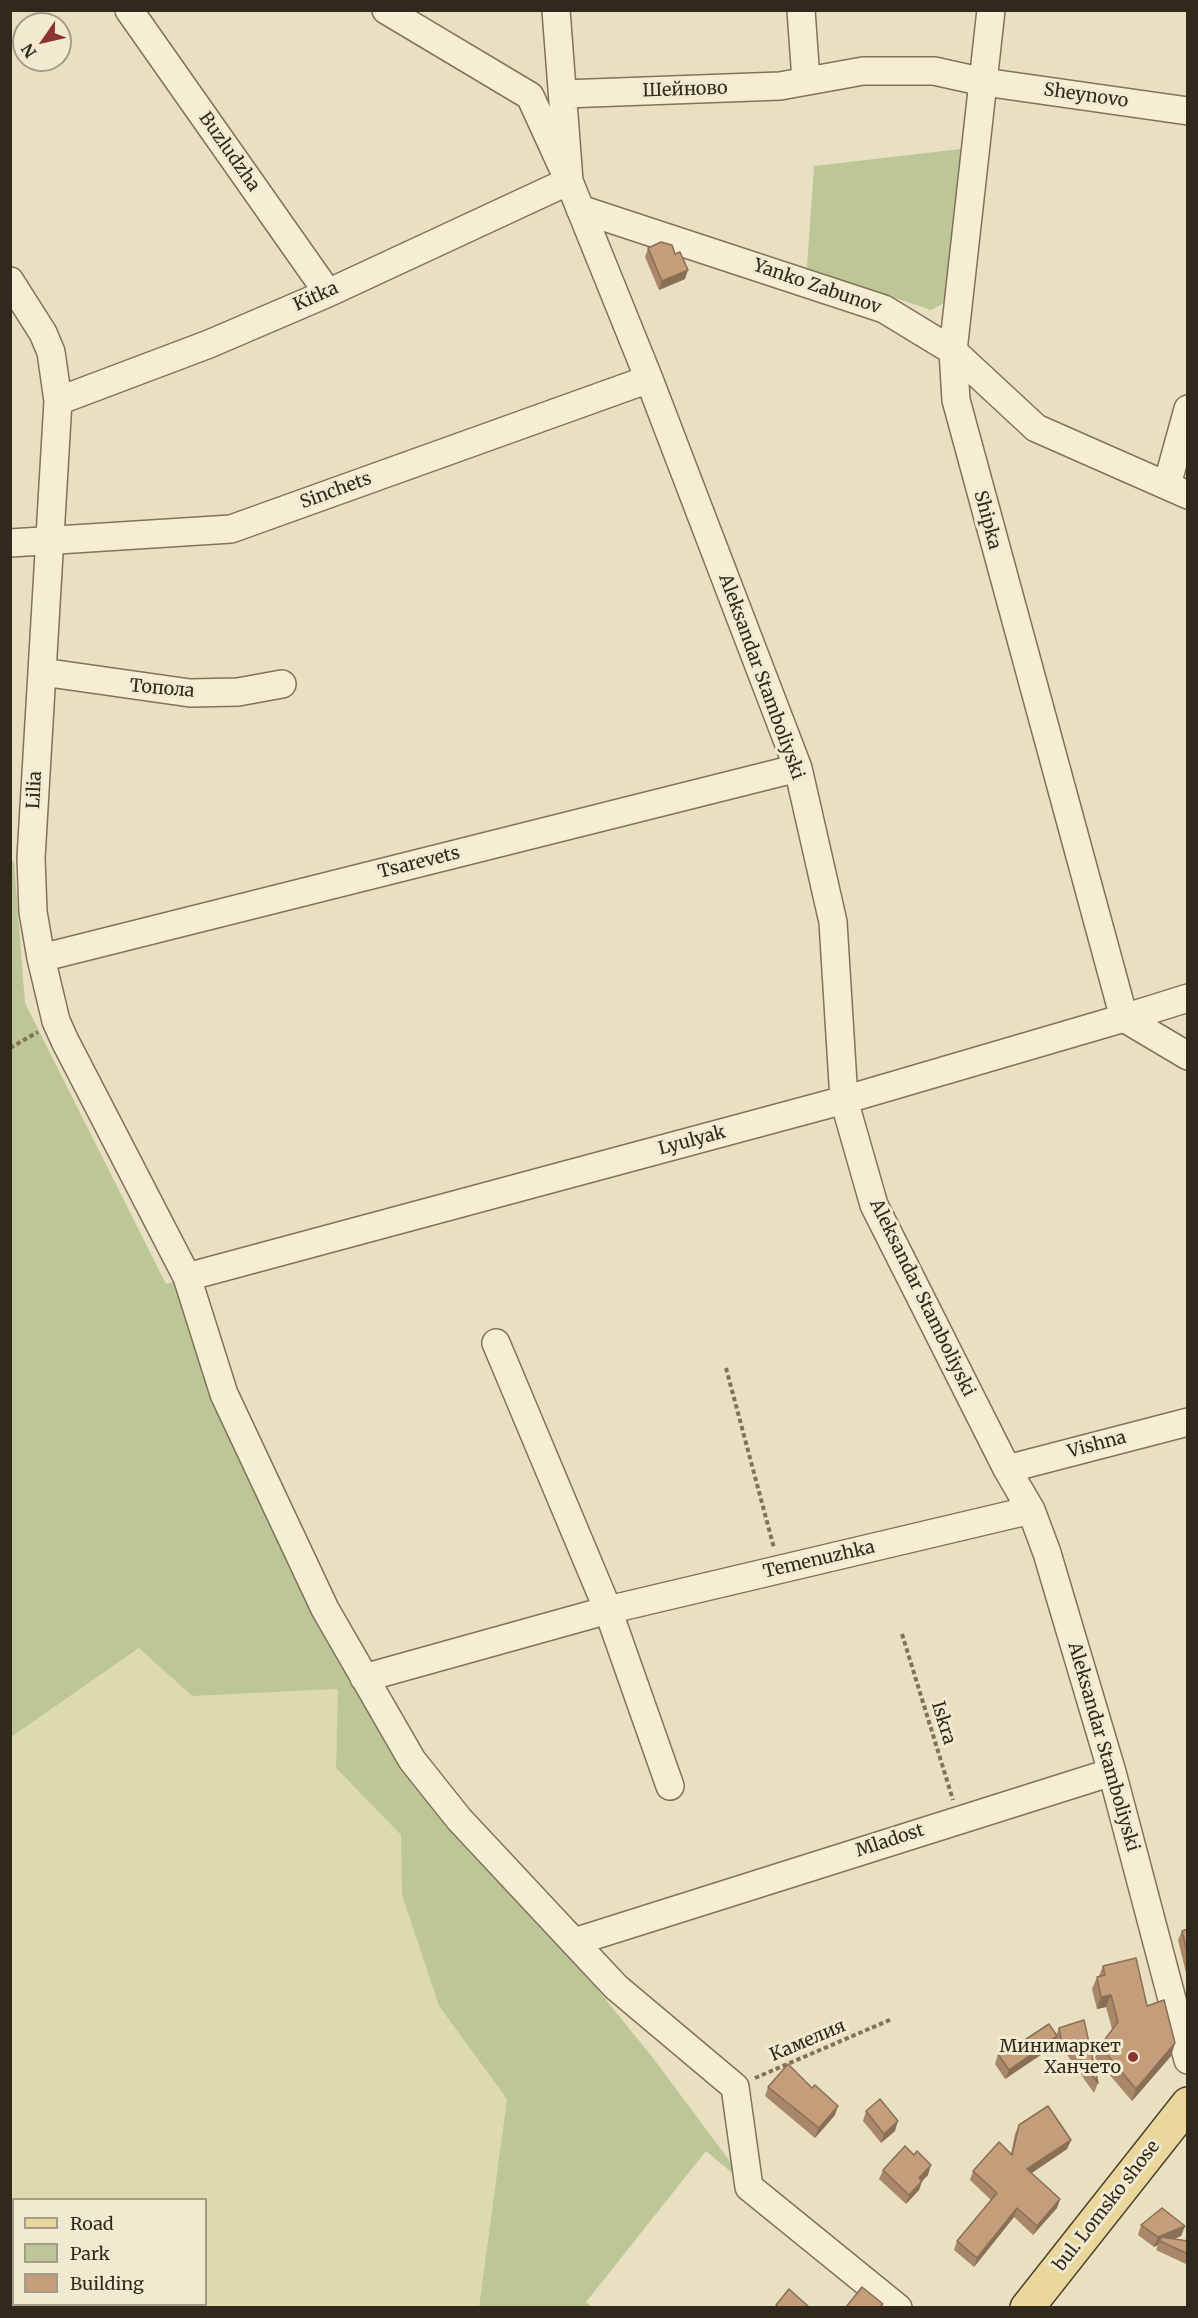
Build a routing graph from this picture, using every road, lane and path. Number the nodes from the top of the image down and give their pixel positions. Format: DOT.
graph roads {
  1 [pos="129,10"];
  2 [pos="386,10"];
  3 [pos="556,10"];
  4 [pos="801,10"];
  5 [pos="991,10"];
  6 [pos="806,80"];
  7 [pos="984,82"];
  8 [pos="564,94"];
  9 [pos="1188,111"];
  10 [pos="569,180"];
  11 [pos="580,210"];
  12 [pos="10,281"];
  13 [pos="328,293"];
  14 [pos="953,351"];
  15 [pos="649,379"];
  16 [pos="58,401"];
  17 [pos="1188,409"];
  18 [pos="1177,490"];
  19 [pos="51,539"];
  20 [pos="10,543"];
  21 [pos="42,672"];
  22 [pos="282,684"];
  23 [pos="798,768"];
  24 [pos="41,958"];
  25 [pos="1188,998"];
  26 [pos="1124,1018"];
  27 [pos="56,1021"];
  28 [pos="10,1048"];
  29 [pos="1188,1056"];
  30 [pos="844,1100"];
  31 [pos="187,1277"];
  32 [pos="496,1343"];
  33 [pos="726,1368"];
  34 [pos="1188,1422"];
  35 [pos="1007,1469"];
  36 [pos="1031,1510"];
  37 [pos="780,1569"];
  38 [pos="608,1610"];
  39 [pos="902,1634"];
  40 [pos="364,1678"];
  41 [pos="1112,1772"];
  42 [pos="670,1786"];
  43 [pos="958,1819"];
  44 [pos="574,1942"];
  45 [pos="892,2019"];
  46 [pos="1188,2060"];
  47 [pos="735,2087"];
  48 [pos="1188,2104"];
  49 [pos="898,2307"];
  50 [pos="1027,2307"];
  1 -- 13 [label="street, Buzludzha"];
  2 -- 10 [label="street"];
  3 -- 8 [label="street, Aleksandar Stamboliyski"];
  4 -- 6 [label="street"];
  5 -- 7 [label="street, Shipka"];
  6 -- 7 [label="street, Шейново"];
  6 -- 8 [label="street, Шейново"];
  7 -- 9 [label="street, Sheynovo"];
  7 -- 14 [label="street, Shipka"];
  8 -- 10 [label="street, Aleksandar Stamboliyski"];
  10 -- 11 [label="street, Aleksandar Stamboliyski"];
  10 -- 13 [label="street, Kitka"];
  11 -- 14 [label="street, Yanko Zabunov"];
  11 -- 15 [label="street, Aleksandar Stamboliyski"];
  12 -- 16 [label="street, Lilia"];
  13 -- 16 [label="street, Kitka"];
  14 -- 18 [label="street, Yanko Zabunov"];
  14 -- 26 [label="street, Shipka"];
  15 -- 19 [label="street, Sinchets"];
  15 -- 23 [label="street, Aleksandar Stamboliyski"];
  16 -- 19 [label="street, Lilia"];
  17 -- 18 [label="street"];
  19 -- 20 [label="street, Sinchets"];
  19 -- 21 [label="street, Lilia"];
  21 -- 22 [label="street, Топола"];
  21 -- 24 [label="street, Lilia"];
  23 -- 24 [label="street, Tsarevets"];
  23 -- 30 [label="street, Aleksandar Stamboliyski"];
  24 -- 27 [label="street, Lilia"];
  25 -- 26 [label="street, Lyulyak"];
  26 -- 29 [label="street"];
  26 -- 30 [label="street, Lyulyak"];
  27 -- 28 [label="path"];
  27 -- 31 [label="street, Lilia"];
  30 -- 31 [label="street, Lyulyak"];
  30 -- 35 [label="street, Aleksandar Stamboliyski"];
  31 -- 40 [label="street, Lilia"];
  32 -- 38 [label="street"];
  33 -- 37 [label="path"];
  34 -- 35 [label="street, Vishna"];
  35 -- 36 [label="street, Aleksandar Stamboliyski"];
  36 -- 37 [label="street, Temenuzhka"];
  36 -- 41 [label="street, Aleksandar Stamboliyski"];
  37 -- 38 [label="street, Temenuzhka"];
  38 -- 40 [label="street, Temenuzhka"];
  38 -- 42 [label="street"];
  39 -- 43 [label="path, Iskra"];
  40 -- 44 [label="street, Lilia"];
  41 -- 43 [label="street, Mladost"];
  41 -- 46 [label="street, Aleksandar Stamboliyski"];
  43 -- 44 [label="street, Mladost"];
  44 -- 47 [label="street, Lilia"];
  45 -- 47 [label="path, Камелия"];
  47 -- 49 [label="street"];
  48 -- 50 [label="main road, bul. Lomsko shose"];
}
